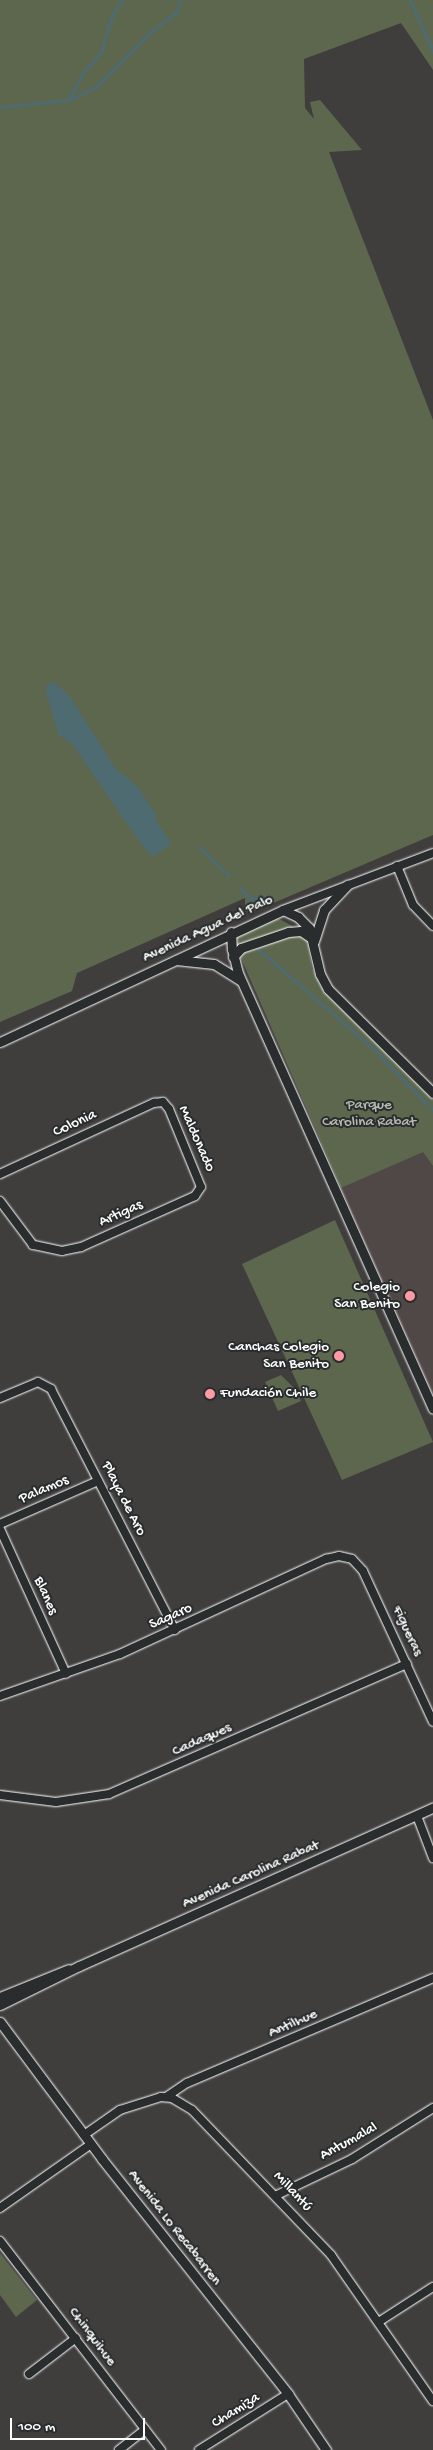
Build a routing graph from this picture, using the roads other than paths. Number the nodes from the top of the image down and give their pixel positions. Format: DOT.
graph roads {
  1 [pos="433,853"];
  2 [pos="397,866"];
  3 [pos="348,884"];
  4 [pos="283,910"];
  5 [pos="433,926"];
  6 [pos="231,932"];
  7 [pos="313,942"];
  8 [pos="233,957"];
  9 [pos="171,961"];
  10 [pos="242,982"];
  11 [pos="0,1042"];
  12 [pos="433,1093"];
  13 [pos="163,1102"];
  14 [pos="0,1174"];
  15 [pos="201,1188"];
  16 [pos="0,1201"];
  17 [pos="0,1398"];
  18 [pos="433,1408"];
  19 [pos="98,1481"];
  20 [pos="0,1524"];
  21 [pos="0,1529"];
  22 [pos="348,1558"];
  23 [pos="175,1630"];
  24 [pos="407,1664"];
  25 [pos="66,1674"];
  26 [pos="0,1696"];
  27 [pos="433,1722"];
  28 [pos="0,1795"];
  29 [pos="433,1808"];
  30 [pos="417,1816"];
  31 [pos="433,1858"];
  32 [pos="79,1966"];
  33 [pos="433,1978"];
  34 [pos="0,1997"];
  35 [pos="0,2005"];
  36 [pos="0,2022"];
  37 [pos="166,2097"];
  38 [pos="433,2108"];
  39 [pos="84,2135"];
  40 [pos="91,2144"];
  41 [pos="276,2195"];
  42 [pos="0,2208"];
  43 [pos="0,2241"];
  44 [pos="433,2287"];
  45 [pos="380,2321"];
  46 [pos="76,2338"];
  47 [pos="28,2374"];
  48 [pos="288,2394"];
  49 [pos="433,2401"];
  50 [pos="145,2430"];
  51 [pos="119,2450"];
  52 [pos="161,2450"];
  53 [pos="198,2450"];
  54 [pos="326,2450"];
  1 -- 2 [label="street, Avenida Agua del Palo"];
  2 -- 3 [label="street, Avenida Agua del Palo"];
  2 -- 5 [label="street"];
  3 -- 4 [label="street, Avenida Agua del Palo"];
  3 -- 7 [label="street"];
  4 -- 6 [label="street, Avenida Agua del Palo"];
  4 -- 7 [label="street"];
  6 -- 8 [label="street"];
  6 -- 9 [label="street, Avenida Agua del Palo"];
  7 -- 8 [label="street"];
  7 -- 12 [label="street"];
  8 -- 10 [label="street"];
  9 -- 10 [label="street"];
  9 -- 11 [label="street, Avenida Agua del Palo"];
  10 -- 18 [label="street"];
  13 -- 14 [label="street, Colonia"];
  13 -- 15 [label="street, Maldonado"];
  15 -- 16 [label="street, Artigas"];
  17 -- 19 [label="street, Playa de Aro"];
  19 -- 20 [label="street, Palamos"];
  19 -- 23 [label="street, Playa de Aro"];
  21 -- 25 [label="street, Blanes"];
  22 -- 23 [label="street, Sagaro"];
  22 -- 24 [label="street, Figueras"];
  23 -- 25 [label="street, Sagaro"];
  24 -- 27 [label="street, Figueras"];
  24 -- 28 [label="street, Cadaques"];
  25 -- 26 [label="street, Sagaro"];
  29 -- 30 [label="street, Avenida Carolina Rabat"];
  30 -- 31 [label="street"];
  30 -- 32 [label="street, Avenida Carolina Rabat"];
  32 -- 34 [label="street, Avenida Carolina Rabat"];
  32 -- 35 [label="street, Avenida Carolina Rabat"];
  33 -- 37 [label="street, Antilhue"];
  36 -- 39 [label="street, Avenida Lo Recabarren"];
  37 -- 39 [label="street"];
  37 -- 41 [label="street, Millantú"];
  38 -- 41 [label="street, Antumalal"];
  39 -- 40 [label="street, Avenida Lo Recabarren"];
  40 -- 42 [label="street"];
  40 -- 48 [label="street, Avenida Lo Recabarren"];
  41 -- 45 [label="street, Millantú"];
  43 -- 46 [label="street, Chinquihue"];
  44 -- 45 [label="street"];
  45 -- 49 [label="street, Millantú"];
  46 -- 47 [label="street"];
  46 -- 50 [label="street, Chinquihue"];
  48 -- 53 [label="street, Chamiza"];
  48 -- 54 [label="street, Avenida Lo Recabarren"];
  50 -- 51 [label="street"];
  50 -- 52 [label="street, Chinquihue"];
}
